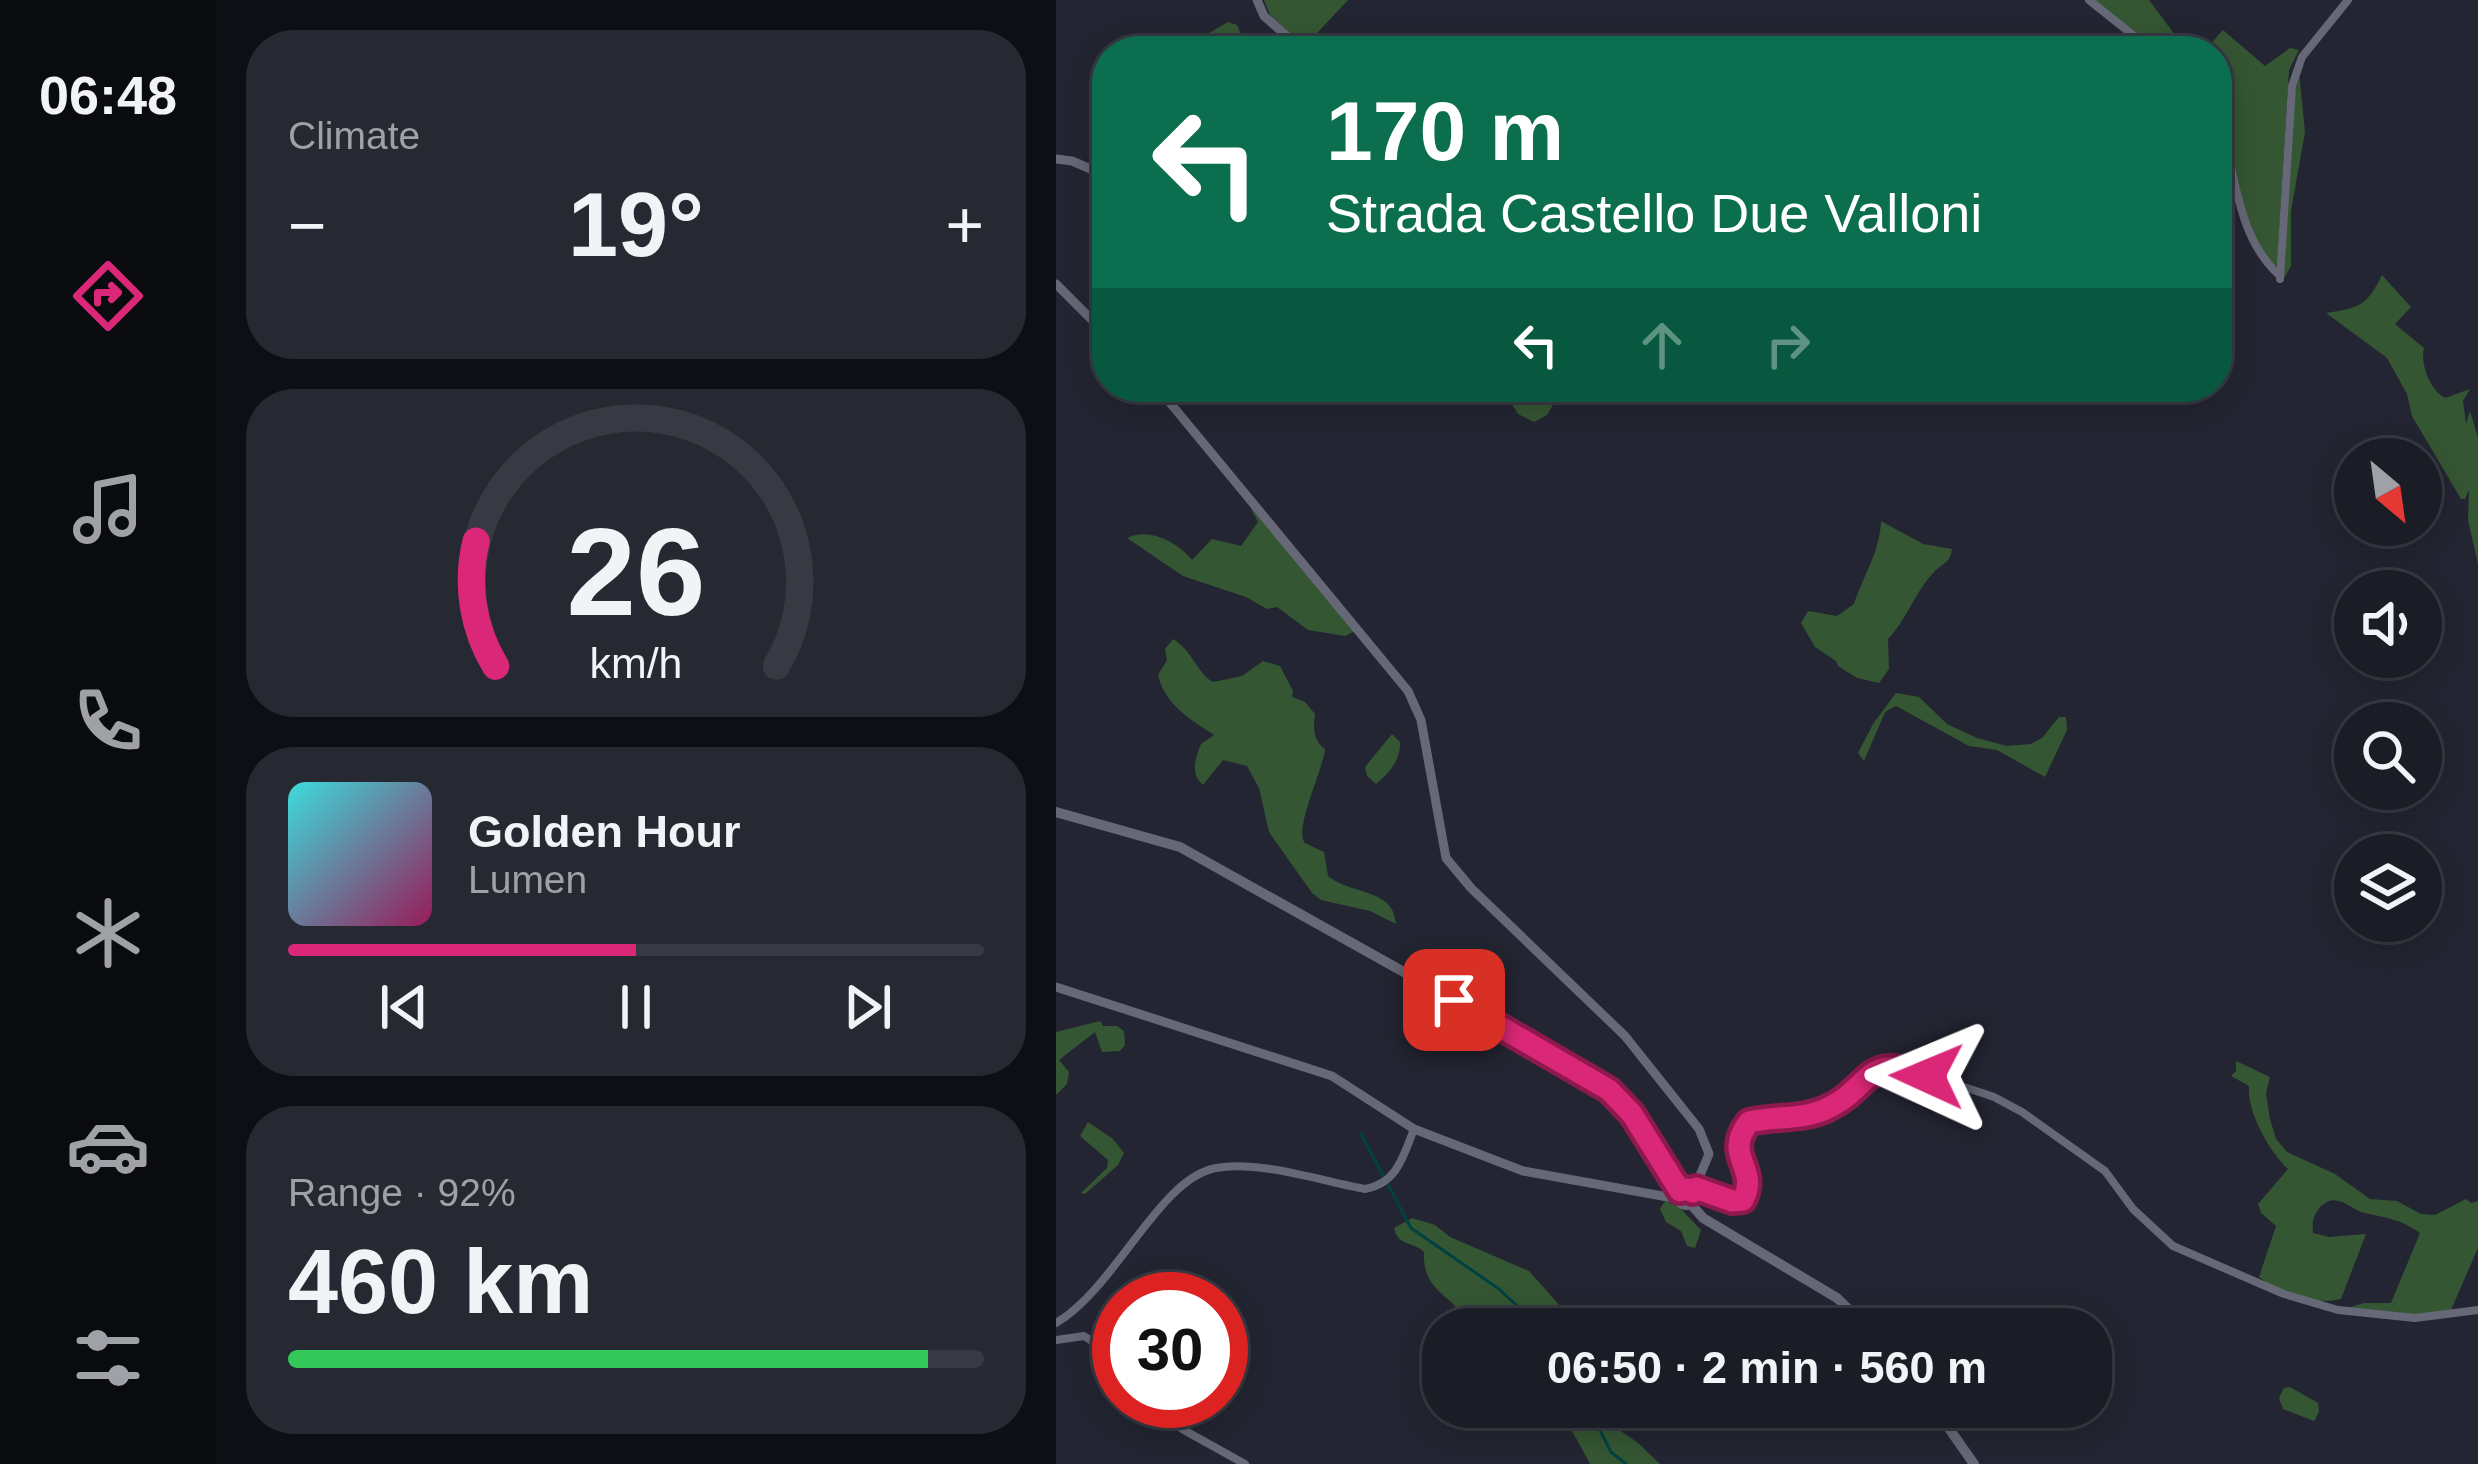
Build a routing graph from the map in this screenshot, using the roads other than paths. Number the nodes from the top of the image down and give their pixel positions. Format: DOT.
graph roads {
  1 [pos="1257,0"];
  2 [pos="2089,0"];
  3 [pos="2348,0"];
  4 [pos="1287,36"];
  5 [pos="2134,36"];
  6 [pos="1056,159"];
  7 [pos="1092,170"];
  8 [pos="2232,174"];
  9 [pos="1056,284"];
  10 [pos="1092,320"];
  11 [pos="1169,402"];
  12 [pos="1056,812"];
  13 [pos="1056,987"];
  14 [pos="1414,1129"];
  15 [pos="1688,1195"];
  16 [pos="1847,1308"];
  17 [pos="2478,1310"];
  18 [pos="1056,1323"];
  19 [pos="1056,1340"];
  20 [pos="1092,1341"];
  21 [pos="1184,1428"];
  22 [pos="1949,1428"];
  23 [pos="1245,1464"];
  24 [pos="1974,1464"];
  1 -- 4 [label="street"];
  2 -- 5 [label="street"];
  3 -- 8 [label="street"];
  6 -- 7 [label="street"];
  9 -- 10 [label="street"];
  11 -- 15 [label="street"];
  12 -- 15 [label="main road"];
  13 -- 14 [label="street"];
  14 -- 15 [label="street"];
  14 -- 18 [label="street"];
  15 -- 16 [label="main road"];
  15 -- 17 [label="street"];
  19 -- 20 [label="street"];
  21 -- 23 [label="street"];
  22 -- 24 [label="main road"];
}
